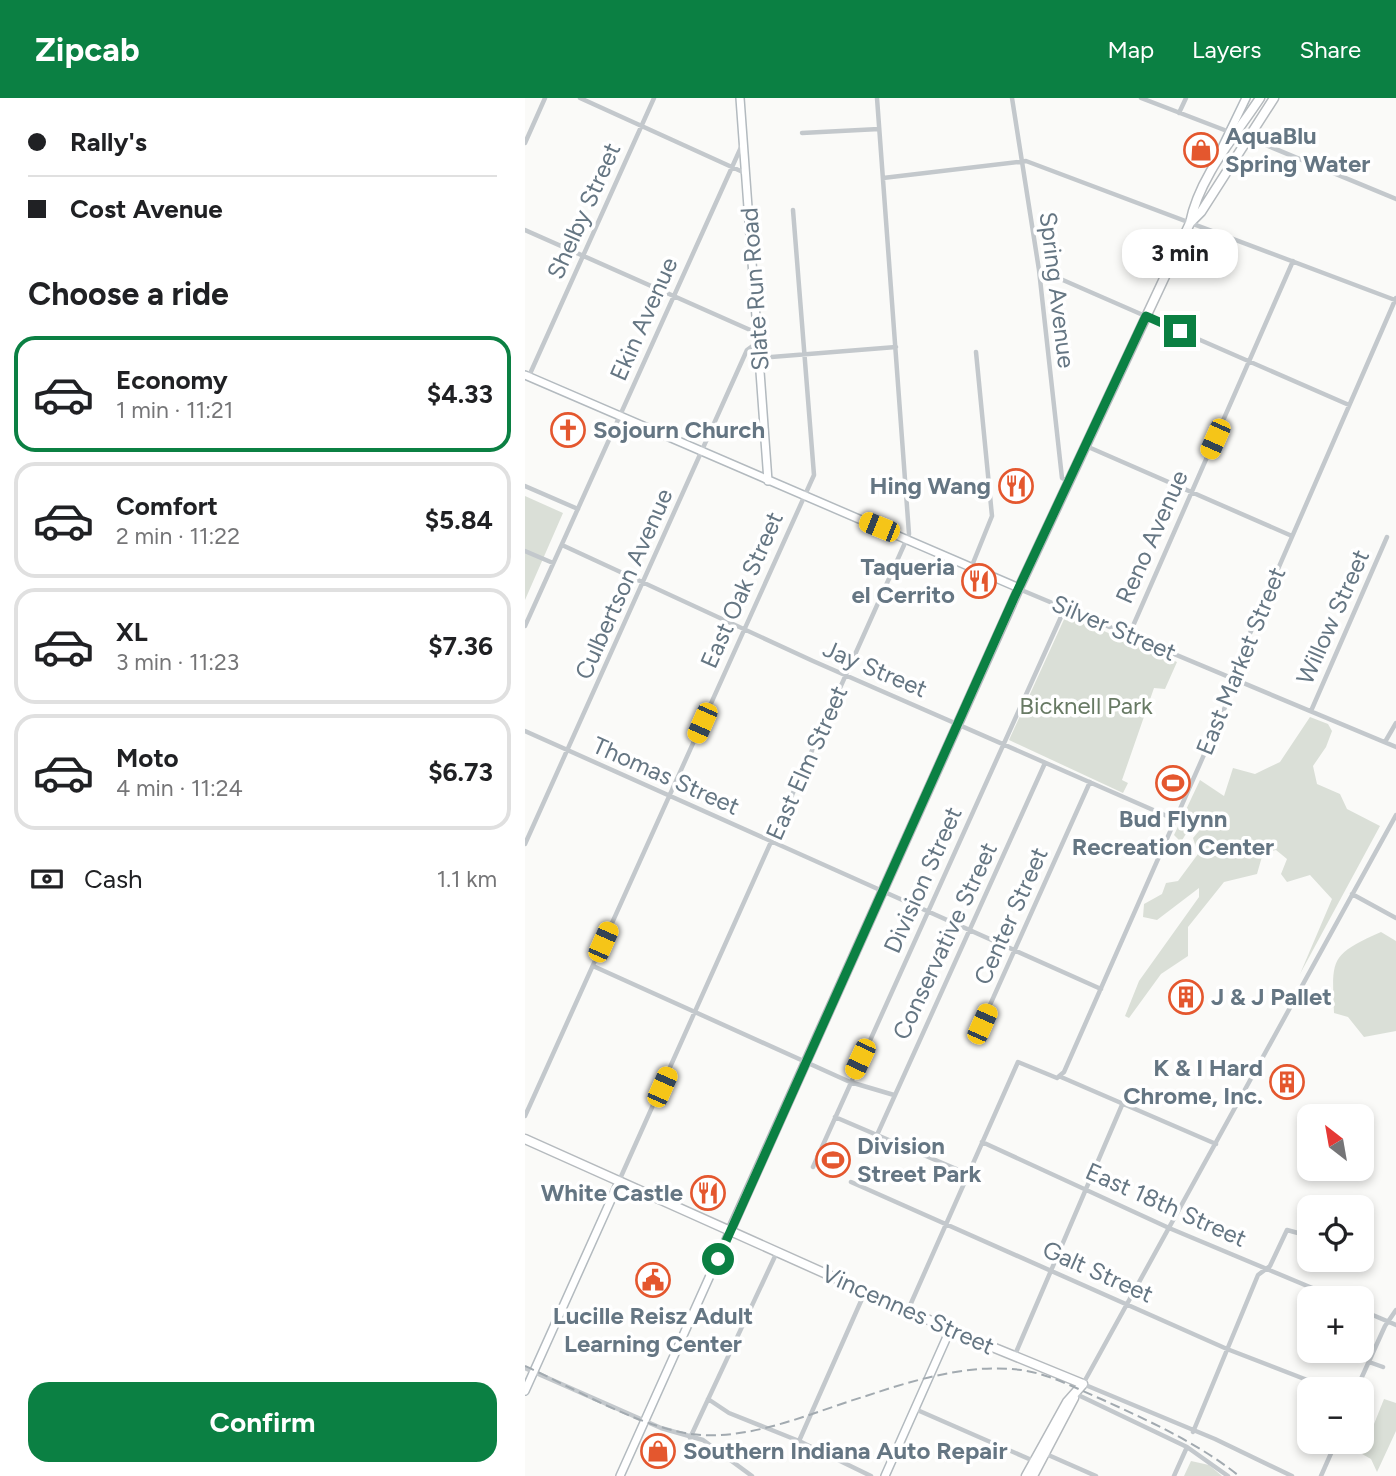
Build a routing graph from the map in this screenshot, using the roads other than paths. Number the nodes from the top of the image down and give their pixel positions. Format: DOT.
graph roads {
  1 [pos="545,98"];
  2 [pos="580,98"];
  3 [pos="654,98"];
  4 [pos="740,98"];
  5 [pos="877,98"];
  6 [pos="1012,98"];
  7 [pos="1141,98"];
  8 [pos="1186,98"];
  9 [pos="1246,98"];
  10 [pos="1260,98"];
  11 [pos="1274,98"];
  12 [pos="1179,113"];
  13 [pos="642,125"];
  14 [pos="880,129"];
  15 [pos="1232,132"];
  16 [pos="802,133"];
  17 [pos="1247,139"];
  18 [pos="744,142"];
  19 [pos="525,143"];
  20 [pos="1021,160"];
  21 [pos="732,167"];
  22 [pos="746,173"];
  23 [pos="883,178"];
  24 [pos="1396,199"];
  25 [pos="793,210"];
  26 [pos="1190,223"];
  27 [pos="525,230"];
  28 [pos="583,256"];
  29 [pos="1293,261"];
  30 [pos="1039,270"];
  31 [pos="674,297"];
  32 [pos="1396,299"];
  33 [pos="1146,316"];
  34 [pos="758,337"];
  35 [pos="896,347"];
  36 [pos="976,352"];
  37 [pos="805,354"];
  38 [pos="759,358"];
  39 [pos="1249,361"];
  40 [pos="527,376"];
  41 [pos="1349,405"];
  42 [pos="619,417"];
  43 [pos="1086,446"];
  44 [pos="701,451"];
  45 [pos="768,481"];
  46 [pos="1069,482"];
  47 [pos="525,486"];
  48 [pos="1191,492"];
  49 [pos="804,496"];
  50 [pos="578,509"];
  51 [pos="1292,537"];
  52 [pos="1387,537"];
  53 [pos="907,540"];
  54 [pos="562,545"];
  55 [pos="525,551"];
  56 [pos="553,564"];
  57 [pos="971,569"];
  58 [pos="643,582"];
  59 [pos="1019,588"];
  60 [pos="1065,608"];
  61 [pos="525,626"];
  62 [pos="744,630"];
  63 [pos="1129,635"];
  64 [pos="847,675"];
  65 [pos="1233,679"];
  66 [pos="1311,711"];
  67 [pos="957,723"];
  68 [pos="1396,723"];
  69 [pos="525,731"];
  70 [pos="1385,742"];
  71 [pos="1003,744"];
  72 [pos="1396,747"];
  73 [pos="568,752"];
  74 [pos="1045,763"];
  75 [pos="1090,782"];
  76 [pos="669,797"];
  77 [pos="1396,815"];
  78 [pos="1176,820"];
  79 [pos="771,843"];
  80 [pos="525,844"];
  81 [pos="882,893"];
  82 [pos="1352,894"];
  83 [pos="928,913"];
  84 [pos="1396,918"];
  85 [pos="971,931"];
  86 [pos="1015,950"];
  87 [pos="593,966"];
  88 [pos="1101,989"];
  89 [pos="696,1011"];
  90 [pos="981,1025"];
  91 [pos="806,1062"];
  92 [pos="1061,1077"];
  93 [pos="850,1082"];
  94 [pos="894,1095"];
  95 [pos="1122,1105"];
  96 [pos="525,1116"];
  97 [pos="835,1117"];
  98 [pos="877,1135"];
  99 [pos="525,1139"];
  100 [pos="982,1142"];
  101 [pos="1216,1144"];
  102 [pos="813,1167"];
  103 [pos="968,1174"];
  104 [pos="619,1182"];
  105 [pos="851,1182"];
  106 [pos="1086,1188"];
  107 [pos="945,1225"];
  108 [pos="1169,1228"];
  109 [pos="730,1231"];
  110 [pos="1297,1233"];
  111 [pos="777,1252"];
  112 [pos="1266,1269"];
  113 [pos="1049,1270"];
  114 [pos="1307,1286"];
  115 [pos="866,1292"];
  116 [pos="1128,1304"];
  117 [pos="907,1310"];
  118 [pos="1396,1310"];
  119 [pos="1374,1315"];
  120 [pos="1388,1321"];
  121 [pos="1396,1325"];
  122 [pos="950,1330"];
  123 [pos="1227,1349"];
  124 [pos="1374,1351"];
  125 [pos="1013,1357"];
  126 [pos="1372,1363"];
  127 [pos="1383,1367"];
  128 [pos="525,1368"];
  129 [pos="534,1372"];
  130 [pos="1299,1377"];
  131 [pos="1083,1384"];
  132 [pos="525,1391"];
  133 [pos="1076,1394"];
  134 [pos="708,1399"];
  135 [pos="915,1409"];
  136 [pos="644,1422"];
  137 [pos="1193,1432"];
  138 [pos="690,1438"];
  139 [pos="799,1441"];
  140 [pos="1188,1447"];
  141 [pos="1043,1453"];
  142 [pos="1331,1454"];
  143 [pos="1037,1463"];
  144 [pos="620,1476"];
  145 [pos="750,1476"];
  146 [pos="871,1476"];
  147 [pos="885,1476"];
  148 [pos="1026,1476"];
  149 [pos="1033,1476"];
  150 [pos="1096,1476"];
  151 [pos="1174,1476"];
  152 [pos="1228,1476"];
  153 [pos="1292,1476"];
  154 [pos="1321,1476"];
  1 -- 19 [label="street"];
  2 -- 13 [label="street"];
  3 -- 13 [label="street, Shelby Street"];
  4 -- 18 [label="main road, Slate Run Road"];
  5 -- 14 [label="street, East Elm Street"];
  6 -- 20 [label="street, Spring Avenue"];
  7 -- 12 [label="street"];
  8 -- 12 [label="street"];
  9 -- 15 [label="main road"];
  10 -- 15 [label="main road"];
  11 -- 17 [label="main road"];
  12 -- 15 [label="street"];
  13 -- 21 [label="street"];
  13 -- 28 [label="street, Shelby Street"];
  14 -- 16 [label="street"];
  14 -- 23 [label="street, East Elm Street"];
  15 -- 17 [label="street"];
  15 -- 26 [label="main road"];
  17 -- 24 [label="street"];
  17 -- 26 [label="main road"];
  18 -- 21 [label="street, Ekin Avenue"];
  18 -- 22 [label="main road, Slate Run Road"];
  20 -- 23 [label="street"];
  20 -- 26 [label="street"];
  20 -- 30 [label="street, Spring Avenue"];
  21 -- 22 [label="street"];
  21 -- 31 [label="street, Ekin Avenue"];
  22 -- 34 [label="main road, Slate Run Road"];
  23 -- 35 [label="street, East Elm Street"];
  25 -- 37 [label="street, East Oak Street"];
  26 -- 29 [label="street"];
  26 -- 33 [label="main road"];
  27 -- 28 [label="street"];
  28 -- 31 [label="street"];
  28 -- 40 [label="street, Shelby Street"];
  29 -- 32 [label="street"];
  29 -- 39 [label="street, Reno Avenue"];
  30 -- 33 [label="street"];
  30 -- 46 [label="street, Spring Avenue"];
  31 -- 34 [label="street"];
  31 -- 42 [label="street, Ekin Avenue"];
  32 -- 41 [label="street, East Market Street"];
  33 -- 39 [label="street"];
  33 -- 43 [label="main road"];
  34 -- 38 [label="main road, Slate Run Road"];
  34 -- 44 [label="street, Culbertson Avenue"];
  35 -- 37 [label="street"];
  35 -- 53 [label="street, East Elm Street"];
  36 -- 57 [label="street"];
  37 -- 38 [label="street"];
  37 -- 49 [label="street, East Oak Street"];
  38 -- 45 [label="main road, Slate Run Road"];
  39 -- 41 [label="street"];
  39 -- 48 [label="street, Reno Avenue"];
  40 -- 42 [label="main road, Silver Street"];
  41 -- 51 [label="street, East Market Street"];
  42 -- 44 [label="main road, Silver Street"];
  42 -- 50 [label="street, Ekin Avenue"];
  43 -- 46 [label="main road"];
  43 -- 48 [label="street"];
  44 -- 45 [label="main road, Silver Street"];
  44 -- 58 [label="street, Culbertson Avenue"];
  45 -- 49 [label="main road, Silver Street"];
  46 -- 59 [label="main road"];
  47 -- 50 [label="street"];
  48 -- 51 [label="street"];
  48 -- 63 [label="street, Reno Avenue"];
  49 -- 53 [label="main road, Silver Street"];
  49 -- 62 [label="street, East Oak Street"];
  50 -- 54 [label="street, Ekin Avenue"];
  51 -- 65 [label="street, East Market Street"];
  52 -- 66 [label="street, Willow Street"];
  53 -- 57 [label="main road, Silver Street"];
  53 -- 64 [label="street, East Elm Street"];
  54 -- 56 [label="street, Ekin Avenue"];
  54 -- 58 [label="street, Jay Street"];
  55 -- 56 [label="street"];
  56 -- 61 [label="street, Ekin Avenue"];
  57 -- 59 [label="main road, Silver Street"];
  58 -- 62 [label="street, Jay Street"];
  58 -- 73 [label="street, Culbertson Avenue"];
  59 -- 60 [label="street, Silver Street"];
  59 -- 67 [label="main road"];
  60 -- 63 [label="street, Silver Street"];
  60 -- 71 [label="street, Division Street"];
  62 -- 64 [label="street, Jay Street"];
  62 -- 76 [label="street, East Oak Street"];
  63 -- 65 [label="street, Silver Street"];
  64 -- 67 [label="street, Jay Street"];
  64 -- 79 [label="street, East Elm Street"];
  65 -- 66 [label="street, Silver Street"];
  65 -- 78 [label="street, East Market Street"];
  66 -- 70 [label="street, Silver Street"];
  67 -- 71 [label="street, Jay Street"];
  67 -- 81 [label="main road"];
  68 -- 70 [label="street"];
  69 -- 73 [label="street, Thomas Street"];
  70 -- 72 [label="street, Silver Street"];
  71 -- 74 [label="street, Jay Street"];
  71 -- 83 [label="street, Division Street"];
  73 -- 76 [label="street, Thomas Street"];
  73 -- 80 [label="street, Culbertson Avenue"];
  74 -- 75 [label="street, Jay Street"];
  74 -- 85 [label="street, Conservative Street"];
  75 -- 78 [label="street, Jay Street"];
  75 -- 86 [label="street, Center Street"];
  76 -- 79 [label="street, Thomas Street"];
  76 -- 87 [label="street, East Oak Street"];
  77 -- 82 [label="street"];
  78 -- 88 [label="street, East Market Street"];
  79 -- 81 [label="street, Thomas Street"];
  79 -- 89 [label="street, East Elm Street"];
  81 -- 83 [label="street, Thomas Street"];
  81 -- 91 [label="main road"];
  82 -- 84 [label="street"];
  82 -- 101 [label="street"];
  83 -- 85 [label="street, Thomas Street"];
  83 -- 93 [label="street, Division Street"];
  85 -- 86 [label="street, Thomas Street"];
  85 -- 94 [label="street, Conservative Street"];
  86 -- 88 [label="street, Thomas Street"];
  86 -- 90 [label="street, Center Street"];
  87 -- 89 [label="street"];
  87 -- 96 [label="street, East Oak Street"];
  88 -- 92 [label="street, East Market Street"];
  89 -- 91 [label="street"];
  89 -- 104 [label="street, East Elm Street"];
  91 -- 93 [label="street"];
  91 -- 109 [label="main road"];
  92 -- 95 [label="street"];
  92 -- 100 [label="street"];
  93 -- 94 [label="street"];
  93 -- 97 [label="street, Division Street"];
  94 -- 98 [label="street, Conservative Street"];
  95 -- 101 [label="street"];
  95 -- 106 [label="street"];
  97 -- 98 [label="street"];
  97 -- 102 [label="street, Division Street"];
  98 -- 103 [label="street"];
  99 -- 104 [label="main road, Vincennes Street"];
  100 -- 103 [label="street"];
  100 -- 106 [label="street, East 18th Street"];
  101 -- 108 [label="street"];
  103 -- 107 [label="street"];
  104 -- 109 [label="main road, Vincennes Street"];
  104 -- 129 [label="main road, East Elm Street"];
  105 -- 107 [label="street, Galt Street"];
  106 -- 108 [label="street, East 18th Street"];
  106 -- 113 [label="street"];
  107 -- 113 [label="street, Galt Street"];
  107 -- 117 [label="street"];
  108 -- 112 [label="street, East 18th Street"];
  108 -- 116 [label="street"];
  109 -- 111 [label="main road, Vincennes Street"];
  109 -- 136 [label="main road"];
  110 -- 112 [label="street"];
  111 -- 115 [label="main road, Vincennes Street"];
  111 -- 134 [label="street"];
  112 -- 114 [label="street, East 18th Street"];
  112 -- 123 [label="street"];
  113 -- 116 [label="street, Galt Street"];
  113 -- 125 [label="street"];
  115 -- 117 [label="main road, Vincennes Street"];
  115 -- 139 [label="street"];
  116 -- 123 [label="street, Galt Street"];
  116 -- 131 [label="street"];
  117 -- 122 [label="main road, Vincennes Street"];
  118 -- 120 [label="street"];
  119 -- 120 [label="street"];
  120 -- 121 [label="street"];
  120 -- 124 [label="street"];
  122 -- 125 [label="main road, Vincennes Street"];
  122 -- 135 [label="main road"];
  123 -- 130 [label="street, Galt Street"];
  123 -- 137 [label="street"];
  125 -- 131 [label="main road, Vincennes Street"];
  126 -- 127 [label="street"];
  128 -- 129 [label="street"];
  129 -- 132 [label="main road, East Elm Street"];
  129 -- 136 [label="street"];
  131 -- 133 [label="main road"];
  131 -- 137 [label="street, Vincennes Street"];
  133 -- 140 [label="street"];
  133 -- 141 [label="main road"];
  134 -- 138 [label="street"];
  134 -- 139 [label="street"];
  135 -- 143 [label="street"];
  135 -- 147 [label="main road"];
  136 -- 138 [label="street"];
  136 -- 144 [label="main road"];
  137 -- 153 [label="street, Vincennes Street"];
  138 -- 145 [label="street"];
  139 -- 146 [label="street"];
  140 -- 151 [label="street"];
  140 -- 152 [label="street"];
  141 -- 143 [label="main road"];
  141 -- 150 [label="street"];
  142 -- 154 [label="street"];
  143 -- 148 [label="main road"];
  143 -- 149 [label="main road"];
}
